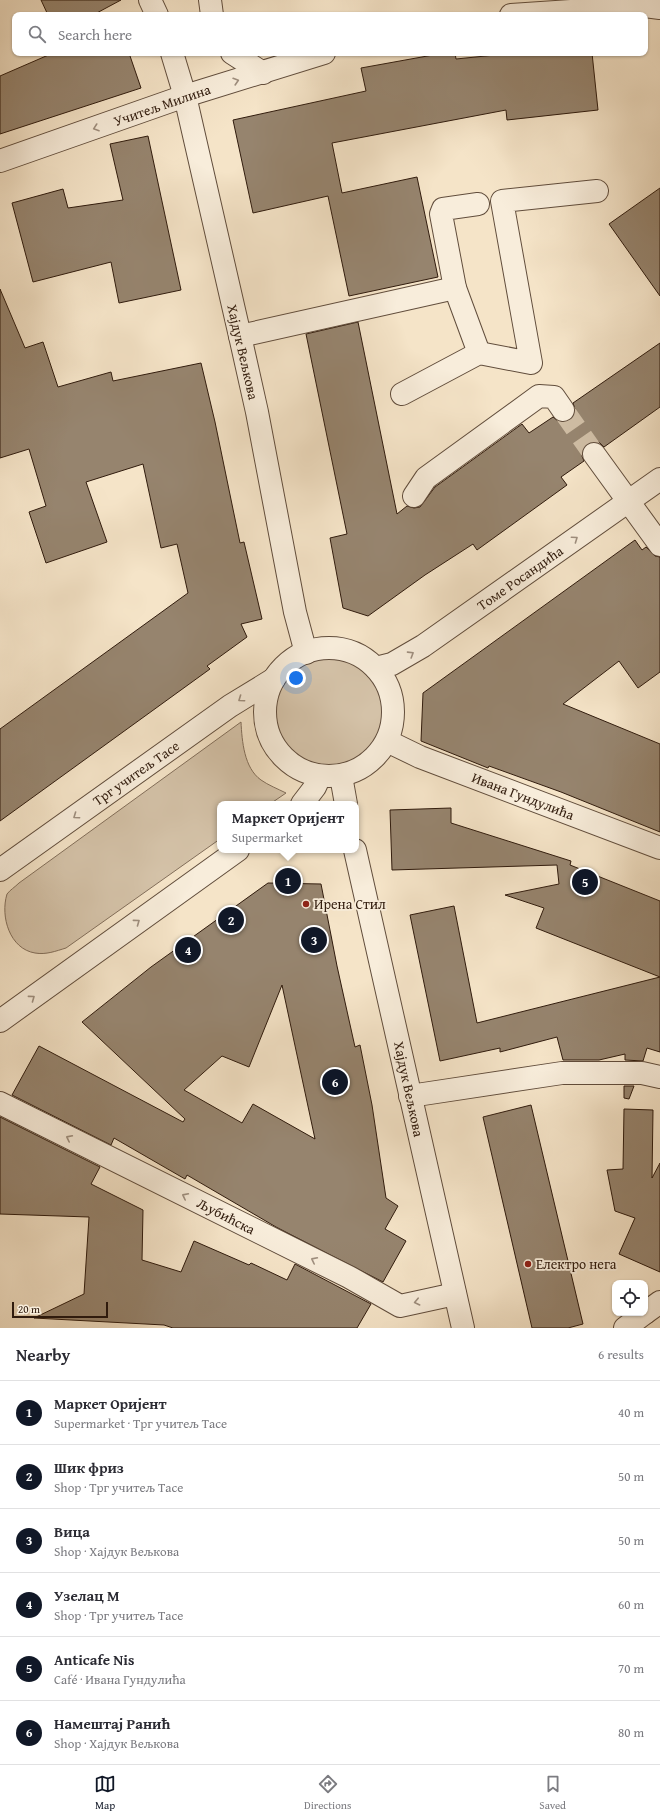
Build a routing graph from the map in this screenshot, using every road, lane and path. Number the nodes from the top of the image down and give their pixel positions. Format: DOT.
graph roads {
  1 [pos="150,0"];
  2 [pos="210,0"];
  3 [pos="650,5"];
  4 [pos="156,12"];
  5 [pos="212,12"];
  6 [pos="553,12"];
  7 [pos="173,56"];
  8 [pos="237,56"];
  9 [pos="315,56"];
  10 [pos="263,73"];
  11 [pos="186,96"];
  12 [pos="0,161"];
  13 [pos="598,191"];
  14 [pos="478,204"];
  15 [pos="455,288"];
  16 [pos="240,336"];
  17 [pos="479,353"];
  18 [pos="402,394"];
  19 [pos="563,410"];
  20 [pos="594,454"];
  21 [pos="660,479"];
  22 [pos="414,496"];
  23 [pos="628,502"];
  24 [pos="660,545"];
  25 [pos="306,653"];
  26 [pos="376,668"];
  27 [pos="274,679"];
  28 [pos="387,741"];
  29 [pos="330,776"];
  30 [pos="304,801"];
  31 [pos="344,801"];
  32 [pos="660,848"];
  33 [pos="234,853"];
  34 [pos="356,853"];
  35 [pos="0,870"];
  36 [pos="0,1021"];
  37 [pos="660,1078"];
  38 [pos="410,1096"];
  39 [pos="0,1103"];
  40 [pos="455,1294"];
  41 [pos="660,1302"];
  42 [pos="648,1311"];
  43 [pos="641,1316"];
  44 [pos="463,1328"];
  45 [pos="625,1328"];
  1 -- 4 [label="street"];
  2 -- 5 [label="street"];
  3 -- 6 [label="street"];
  7 -- 11 [label="street, Хајдук Вељкова"];
  8 -- 10 [label="street"];
  9 -- 10 [label="street, Учитељ Милина"];
  11 -- 10 [label="street, Учитељ Милина, one-way"];
  11 -- 12 [label="street, Учитељ Милина, one-way"];
  11 -- 16 [label="street, Хајдук Вељкова"];
  13 -- 17 [label="street"];
  14 -- 15 [label="street"];
  15 -- 16 [label="street"];
  15 -- 17 [label="street"];
  16 -- 25 [label="street, Хајдук Вељкова"];
  17 -- 18 [label="street"];
  19 -- 22 [label="street"];
  20 -- 23 [label="street"];
  21 -- 23 [label="street, Томе Росандића"];
  23 -- 24 [label="street"];
  26 -- 23 [label="street, Томе Росандића, one-way"];
  25 -- 26 [label="street"];
  25 -- 27 [label="street"];
  26 -- 28 [label="street"];
  27 -- 29 [label="street"];
  27 -- 35 [label="street, Трг учитељ Тасе, one-way"];
  28 -- 29 [label="street"];
  28 -- 32 [label="street, Ивана Гундулића"];
  29 -- 30 [label="street"];
  29 -- 31 [label="street"];
  36 -- 33 [label="street, one-way"];
  34 -- 38 [label="street, Хајдук Вељкова"];
  37 -- 38 [label="street"];
  38 -- 40 [label="street, Хајдук Вељкова"];
  40 -- 39 [label="street, Љубићска, one-way"];
  40 -- 44 [label="street, Хајдук Вељкова"];
  41 -- 42 [label="street"];
  43 -- 45 [label="street"];
}
